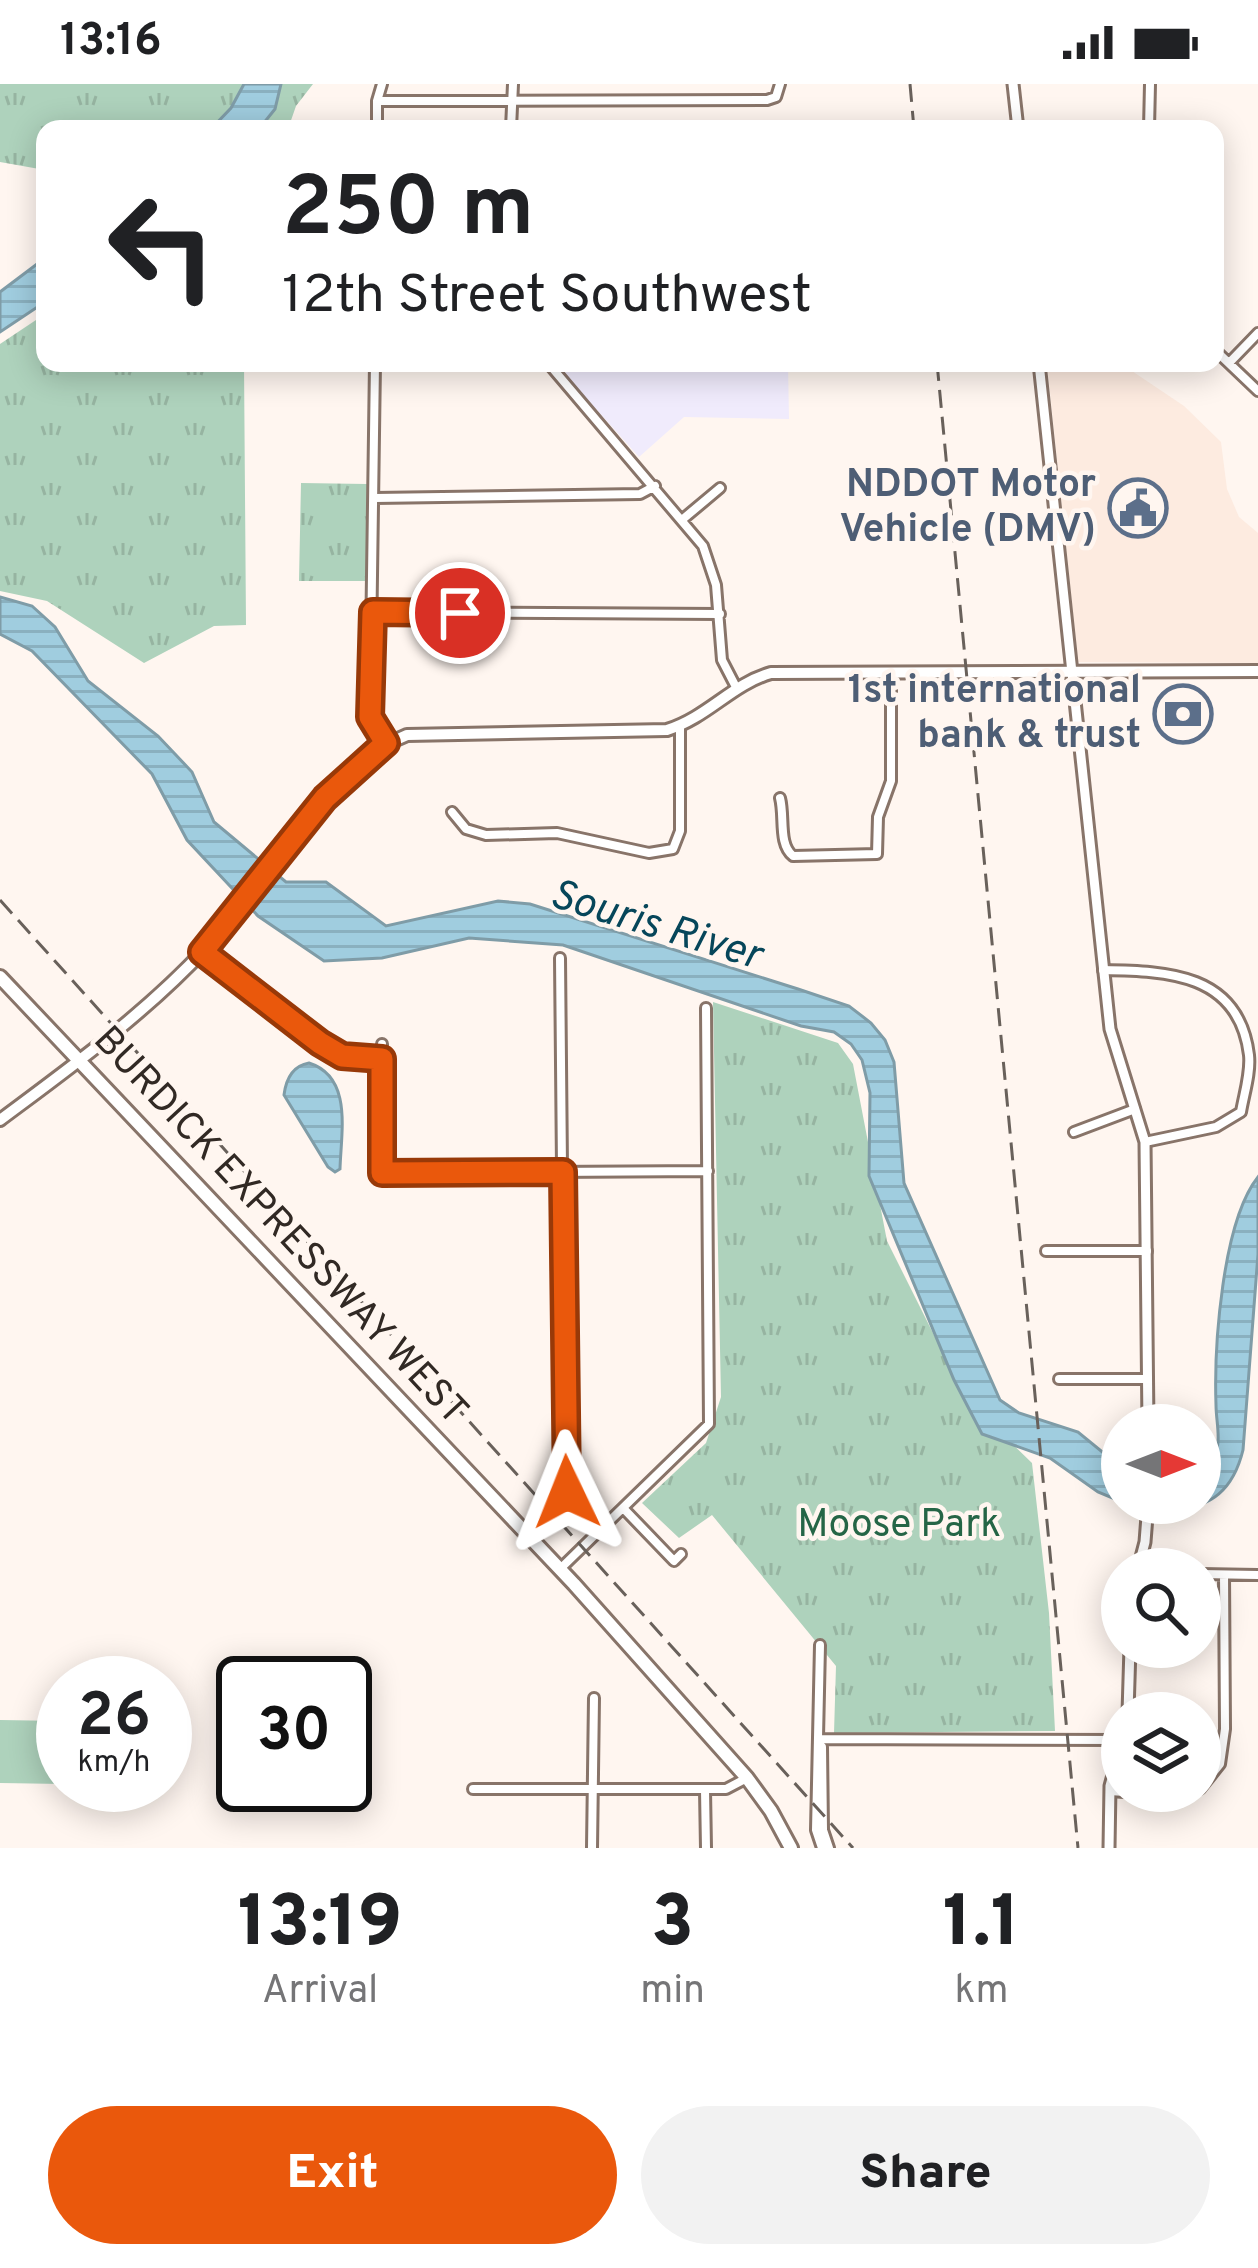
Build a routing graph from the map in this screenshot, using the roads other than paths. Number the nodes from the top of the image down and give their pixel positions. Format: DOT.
graph roads {
  1 [pos="382,84"];
  2 [pos="513,84"];
  3 [pos="780,84"];
  4 [pos="1013,84"];
  5 [pos="1150,84"];
  6 [pos="377,101"];
  7 [pos="512,103"];
  8 [pos="377,120"];
  9 [pos="512,120"];
  10 [pos="1017,120"];
  11 [pos="1149,120"];
  12 [pos="1258,333"];
  13 [pos="1224,358"];
  14 [pos="1229,363"];
  15 [pos="375,372"];
  16 [pos="556,372"];
  17 [pos="1041,372"];
  18 [pos="1258,391"];
  19 [pos="656,486"];
  20 [pos="721,488"];
  21 [pos="375,498"];
  22 [pos="683,519"];
  23 [pos="373,612"];
  24 [pos="720,614"];
  25 [pos="1258,671"];
  26 [pos="891,672"];
  27 [pos="1071,673"];
  28 [pos="737,689"];
  29 [pos="680,726"];
  30 [pos="386,743"];
  31 [pos="780,798"];
  32 [pos="452,812"];
  33 [pos="202,952"];
  34 [pos="560,958"];
  35 [pos="1102,970"];
  36 [pos="0,977"];
  37 [pos="706,1008"];
  38 [pos="382,1044"];
  39 [pos="382,1059"];
  40 [pos="80,1060"];
  41 [pos="1135,1109"];
  42 [pos="0,1120"];
  43 [pos="1074,1132"];
  44 [pos="1145,1142"];
  45 [pos="708,1171"];
  46 [pos="563,1172"];
  47 [pos="1046,1251"];
  48 [pos="1149,1251"];
  49 [pos="1059,1379"];
  50 [pos="1149,1379"];
  51 [pos="1148,1404"];
  52 [pos="624,1509"];
  53 [pos="600,1532"];
  54 [pos="681,1554"];
  55 [pos="560,1568"];
  56 [pos="1221,1574"];
  57 [pos="1225,1574"];
  58 [pos="1258,1575"];
  59 [pos="820,1645"];
  60 [pos="594,1698"];
  61 [pos="821,1739"];
  62 [pos="1101,1741"];
  63 [pos="1221,1757"];
  64 [pos="747,1778"];
  65 [pos="473,1789"];
  66 [pos="592,1789"];
  67 [pos="705,1789"];
  68 [pos="1110,1812"];
  69 [pos="592,1848"];
  70 [pos="706,1848"];
  71 [pos="791,1848"];
  72 [pos="825,1848"];
  73 [pos="1109,1848"];
  1 -- 6 [label="street"];
  2 -- 7 [label="street"];
  3 -- 7 [label="street"];
  4 -- 10 [label="street"];
  5 -- 11 [label="street"];
  6 -- 7 [label="street"];
  6 -- 8 [label="street"];
  7 -- 9 [label="street"];
  12 -- 14 [label="street"];
  13 -- 14 [label="street"];
  14 -- 18 [label="street"];
  15 -- 21 [label="street"];
  16 -- 19 [label="street"];
  17 -- 27 [label="street"];
  19 -- 21 [label="street"];
  19 -- 22 [label="street"];
  20 -- 22 [label="street"];
  21 -- 23 [label="street"];
  22 -- 24 [label="street"];
  23 -- 24 [label="street"];
  23 -- 30 [label="street"];
  24 -- 28 [label="street"];
  25 -- 27 [label="main road"];
  26 -- 27 [label="main road"];
  26 -- 28 [label="main road"];
  26 -- 31 [label="street"];
  27 -- 35 [label="street"];
  28 -- 29 [label="main road"];
  29 -- 30 [label="main road"];
  29 -- 32 [label="street"];
  30 -- 33 [label="main road"];
  33 -- 39 [label="street"];
  33 -- 40 [label="main road"];
  34 -- 46 [label="street"];
  35 -- 41 [label="street"];
  35 -- 44 [label="street"];
  36 -- 40 [label="main road, BURDICK EXPRESSWAY WEST"];
  37 -- 45 [label="street"];
  38 -- 39 [label="street"];
  39 -- 46 [label="street"];
  40 -- 42 [label="main road"];
  40 -- 55 [label="main road, BURDICK EXPRESSWAY WEST"];
  41 -- 43 [label="street"];
  41 -- 44 [label="street"];
  44 -- 48 [label="street"];
  45 -- 46 [label="street"];
  45 -- 52 [label="street"];
  46 -- 53 [label="street"];
  47 -- 48 [label="street"];
  48 -- 50 [label="street"];
  49 -- 50 [label="street"];
  50 -- 51 [label="street"];
  52 -- 53 [label="street"];
  52 -- 54 [label="street"];
  53 -- 55 [label="street"];
  55 -- 64 [label="main road, BURDICK EXPRESSWAY WEST"];
  56 -- 57 [label="street"];
  57 -- 58 [label="street"];
  57 -- 63 [label="street"];
  59 -- 61 [label="street"];
  60 -- 66 [label="street"];
  61 -- 62 [label="street"];
  61 -- 72 [label="street"];
  64 -- 67 [label="street"];
  64 -- 71 [label="main road, BURDICK EXPRESSWAY WEST"];
  65 -- 66 [label="street"];
  66 -- 67 [label="street"];
  66 -- 69 [label="street"];
  67 -- 70 [label="street"];
  68 -- 73 [label="street"];
}
